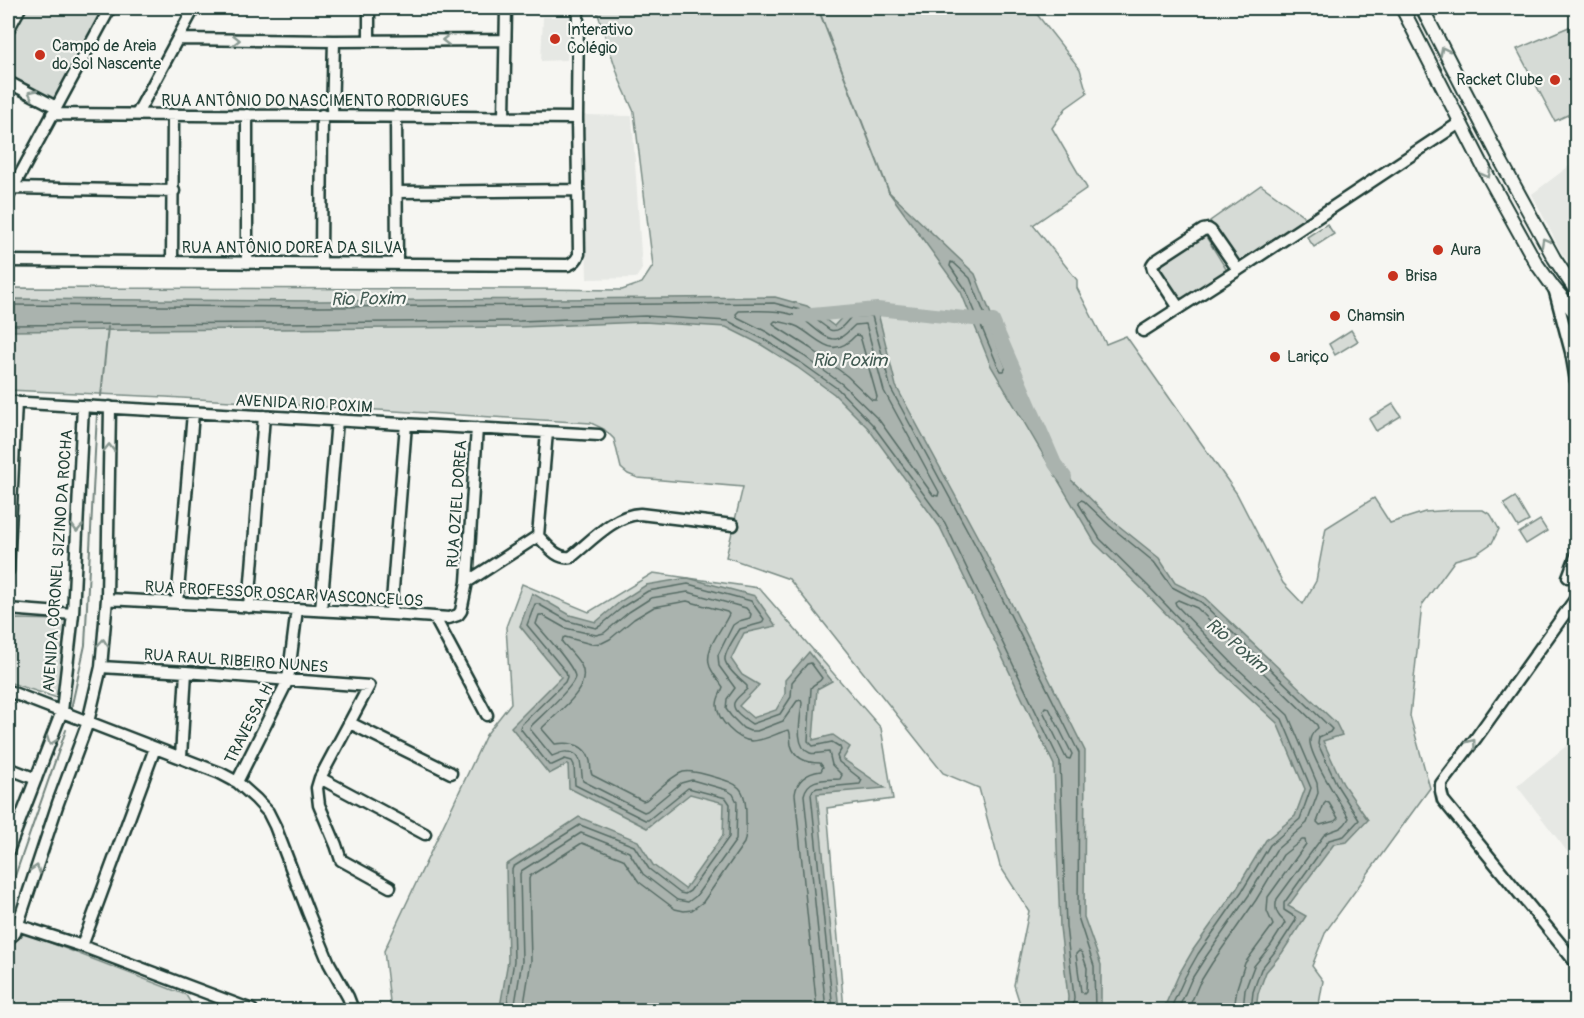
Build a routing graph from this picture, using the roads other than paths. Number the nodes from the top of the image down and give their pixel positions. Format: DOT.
graph roads {
  1 [pos="20,8"];
  2 [pos="110,8"];
  3 [pos="195,8"];
  4 [pos="369,8"];
  5 [pos="506,8"];
  6 [pos="579,8"];
  7 [pos="1402,8"];
  8 [pos="1422,8"];
  9 [pos="8,30"];
  10 [pos="178,39"];
  11 [pos="505,40"];
  12 [pos="334,41"];
  13 [pos="369,41"];
  14 [pos="8,82"];
  15 [pos="54,110"];
  16 [pos="137,114"];
  17 [pos="173,115"];
  18 [pos="247,115"];
  19 [pos="327,116"];
  20 [pos="396,116"];
  21 [pos="504,117"];
  22 [pos="577,118"];
  23 [pos="1461,122"];
  24 [pos="578,190"];
  25 [pos="174,191"];
  26 [pos="10,192"];
  27 [pos="398,192"];
  28 [pos="8,261"];
  29 [pos="172,262"];
  30 [pos="247,263"];
  31 [pos="321,263"];
  32 [pos="398,264"];
  33 [pos="1238,270"];
  34 [pos="1554,288"];
  35 [pos="1576,291"];
  36 [pos="1179,308"];
  37 [pos="1576,314"];
  38 [pos="1143,331"];
  39 [pos="1576,381"];
  40 [pos="12,402"];
  41 [pos="83,406"];
  42 [pos="110,408"];
  43 [pos="193,412"];
  44 [pos="264,417"];
  45 [pos="337,420"];
  46 [pos="406,424"];
  47 [pos="477,428"];
  48 [pos="547,432"];
  49 [pos="599,435"];
  50 [pos="734,525"];
  51 [pos="538,536"];
  52 [pos="1576,557"];
  53 [pos="8,571"];
  54 [pos="1568,577"];
  55 [pos="467,582"];
  56 [pos="1576,598"];
  57 [pos="107,599"];
  58 [pos="177,603"];
  59 [pos="249,607"];
  60 [pos="8,609"];
  61 [pos="297,609"];
  62 [pos="321,610"];
  63 [pos="73,614"];
  64 [pos="391,614"];
  65 [pos="458,615"];
  66 [pos="435,618"];
  67 [pos="101,667"];
  68 [pos="186,672"];
  69 [pos="288,680"];
  70 [pos="8,691"];
  71 [pos="62,711"];
  72 [pos="487,715"];
  73 [pos="88,722"];
  74 [pos="350,723"];
  75 [pos="155,748"];
  76 [pos="181,757"];
  77 [pos="8,768"];
  78 [pos="451,772"];
  79 [pos="320,777"];
  80 [pos="36,779"];
  81 [pos="237,782"];
  82 [pos="425,834"];
  83 [pos="8,846"];
  84 [pos="390,887"];
  85 [pos="13,923"];
  86 [pos="8,939"];
  87 [pos="82,946"];
  88 [pos="1576,963"];
  89 [pos="252,1011"];
  90 [pos="353,1011"];
  1 -- 9 [label="street"];
  2 -- 15 [label="street"];
  3 -- 10 [label="street"];
  4 -- 13 [label="street"];
  5 -- 11 [label="street"];
  6 -- 22 [label="street"];
  7 -- 23 [label="main road"];
  35 -- 8 [label="main road, one-way"];
  10 -- 12 [label="street, one-way"];
  10 -- 16 [label="street"];
  11 -- 13 [label="street, one-way"];
  11 -- 21 [label="street"];
  12 -- 13 [label="street"];
  12 -- 19 [label="street"];
  15 -- 14 [label="street, one-way"];
  15 -- 16 [label="street, RUA ANTÔNIO DO NASCIMENTO RODRIGUES"];
  15 -- 26 [label="street"];
  16 -- 17 [label="street, RUA ANTÔNIO DO NASCIMENTO RODRIGUES"];
  17 -- 18 [label="street, RUA ANTÔNIO DO NASCIMENTO RODRIGUES"];
  17 -- 25 [label="street"];
  18 -- 19 [label="street, RUA ANTÔNIO DO NASCIMENTO RODRIGUES"];
  18 -- 30 [label="street"];
  19 -- 20 [label="street, RUA ANTÔNIO DO NASCIMENTO RODRIGUES"];
  19 -- 31 [label="street"];
  20 -- 21 [label="street, RUA ANTÔNIO DO NASCIMENTO RODRIGUES"];
  20 -- 27 [label="street"];
  21 -- 22 [label="street, RUA ANTÔNIO DO NASCIMENTO RODRIGUES"];
  22 -- 24 [label="street"];
  23 -- 33 [label="street"];
  23 -- 34 [label="main road, one-way"];
  24 -- 27 [label="street"];
  24 -- 32 [label="street, RUA ANTÔNIO DOREA DA SILVA"];
  25 -- 26 [label="street"];
  25 -- 29 [label="street"];
  27 -- 32 [label="street"];
  28 -- 29 [label="street, RUA ANTÔNIO DOREA DA SILVA"];
  29 -- 30 [label="street, RUA ANTÔNIO DOREA DA SILVA"];
  30 -- 31 [label="street, RUA ANTÔNIO DOREA DA SILVA"];
  31 -- 32 [label="street, RUA ANTÔNIO DOREA DA SILVA"];
  33 -- 36 [label="street"];
  33 -- 36 [label="street"];
  34 -- 37 [label="main road"];
  34 -- 39 [label="street"];
  36 -- 38 [label="street"];
  40 -- 41 [label="street, AVENIDA RIO POXIM"];
  40 -- 53 [label="street"];
  41 -- 42 [label="street, AVENIDA RIO POXIM"];
  41 -- 63 [label="street, AVENIDA CORONEL SIZINO DA ROCHA, one-way"];
  42 -- 43 [label="street, AVENIDA RIO POXIM"];
  57 -- 42 [label="street, one-way"];
  43 -- 44 [label="street, AVENIDA RIO POXIM"];
  43 -- 58 [label="street"];
  44 -- 45 [label="street, AVENIDA RIO POXIM"];
  44 -- 59 [label="street"];
  45 -- 46 [label="street, AVENIDA RIO POXIM"];
  45 -- 62 [label="street"];
  46 -- 47 [label="street, AVENIDA RIO POXIM"];
  46 -- 64 [label="street"];
  47 -- 48 [label="street, AVENIDA RIO POXIM"];
  47 -- 55 [label="street, RUA OZIEL DOREA"];
  48 -- 49 [label="street, AVENIDA RIO POXIM"];
  48 -- 51 [label="street"];
  50 -- 51 [label="street"];
  51 -- 55 [label="street"];
  52 -- 54 [label="street"];
  55 -- 65 [label="street, RUA OZIEL DOREA"];
  88 -- 56 [label="street, one-way"];
  57 -- 58 [label="street, RUA PROFESSOR OSCAR VASCONCELOS"];
  67 -- 57 [label="street, one-way"];
  58 -- 59 [label="street, RUA PROFESSOR OSCAR VASCONCELOS"];
  59 -- 61 [label="street, RUA PROFESSOR OSCAR VASCONCELOS"];
  60 -- 63 [label="street"];
  61 -- 62 [label="street, RUA PROFESSOR OSCAR VASCONCELOS"];
  61 -- 69 [label="street, TRAVESSA H"];
  62 -- 64 [label="street, RUA PROFESSOR OSCAR VASCONCELOS"];
  63 -- 71 [label="street, AVENIDA CORONEL SIZINO DA ROCHA"];
  64 -- 66 [label="street, RUA PROFESSOR OSCAR VASCONCELOS"];
  65 -- 66 [label="street, RUA PROFESSOR OSCAR VASCONCELOS"];
  66 -- 72 [label="street"];
  67 -- 68 [label="street, RUA RAUL RIBEIRO NUNES"];
  67 -- 73 [label="street"];
  68 -- 69 [label="street, RUA RAUL RIBEIRO NUNES"];
  68 -- 76 [label="street"];
  69 -- 74 [label="street, RUA RAUL RIBEIRO NUNES"];
  69 -- 81 [label="street, TRAVESSA H"];
  70 -- 71 [label="street"];
  71 -- 73 [label="street"];
  71 -- 80 [label="street, AVENIDA CORONEL SIZINO DA ROCHA, one-way"];
  73 -- 75 [label="street"];
  85 -- 73 [label="street, one-way"];
  74 -- 78 [label="street"];
  74 -- 79 [label="street"];
  75 -- 76 [label="street"];
  75 -- 87 [label="street"];
  76 -- 81 [label="street"];
  77 -- 80 [label="street"];
  79 -- 82 [label="street"];
  79 -- 84 [label="street"];
  80 -- 83 [label="street, AVENIDA CORONEL SIZINO DA ROCHA"];
  81 -- 90 [label="street"];
  85 -- 86 [label="street"];
  85 -- 87 [label="street"];
  87 -- 89 [label="street"];
}
